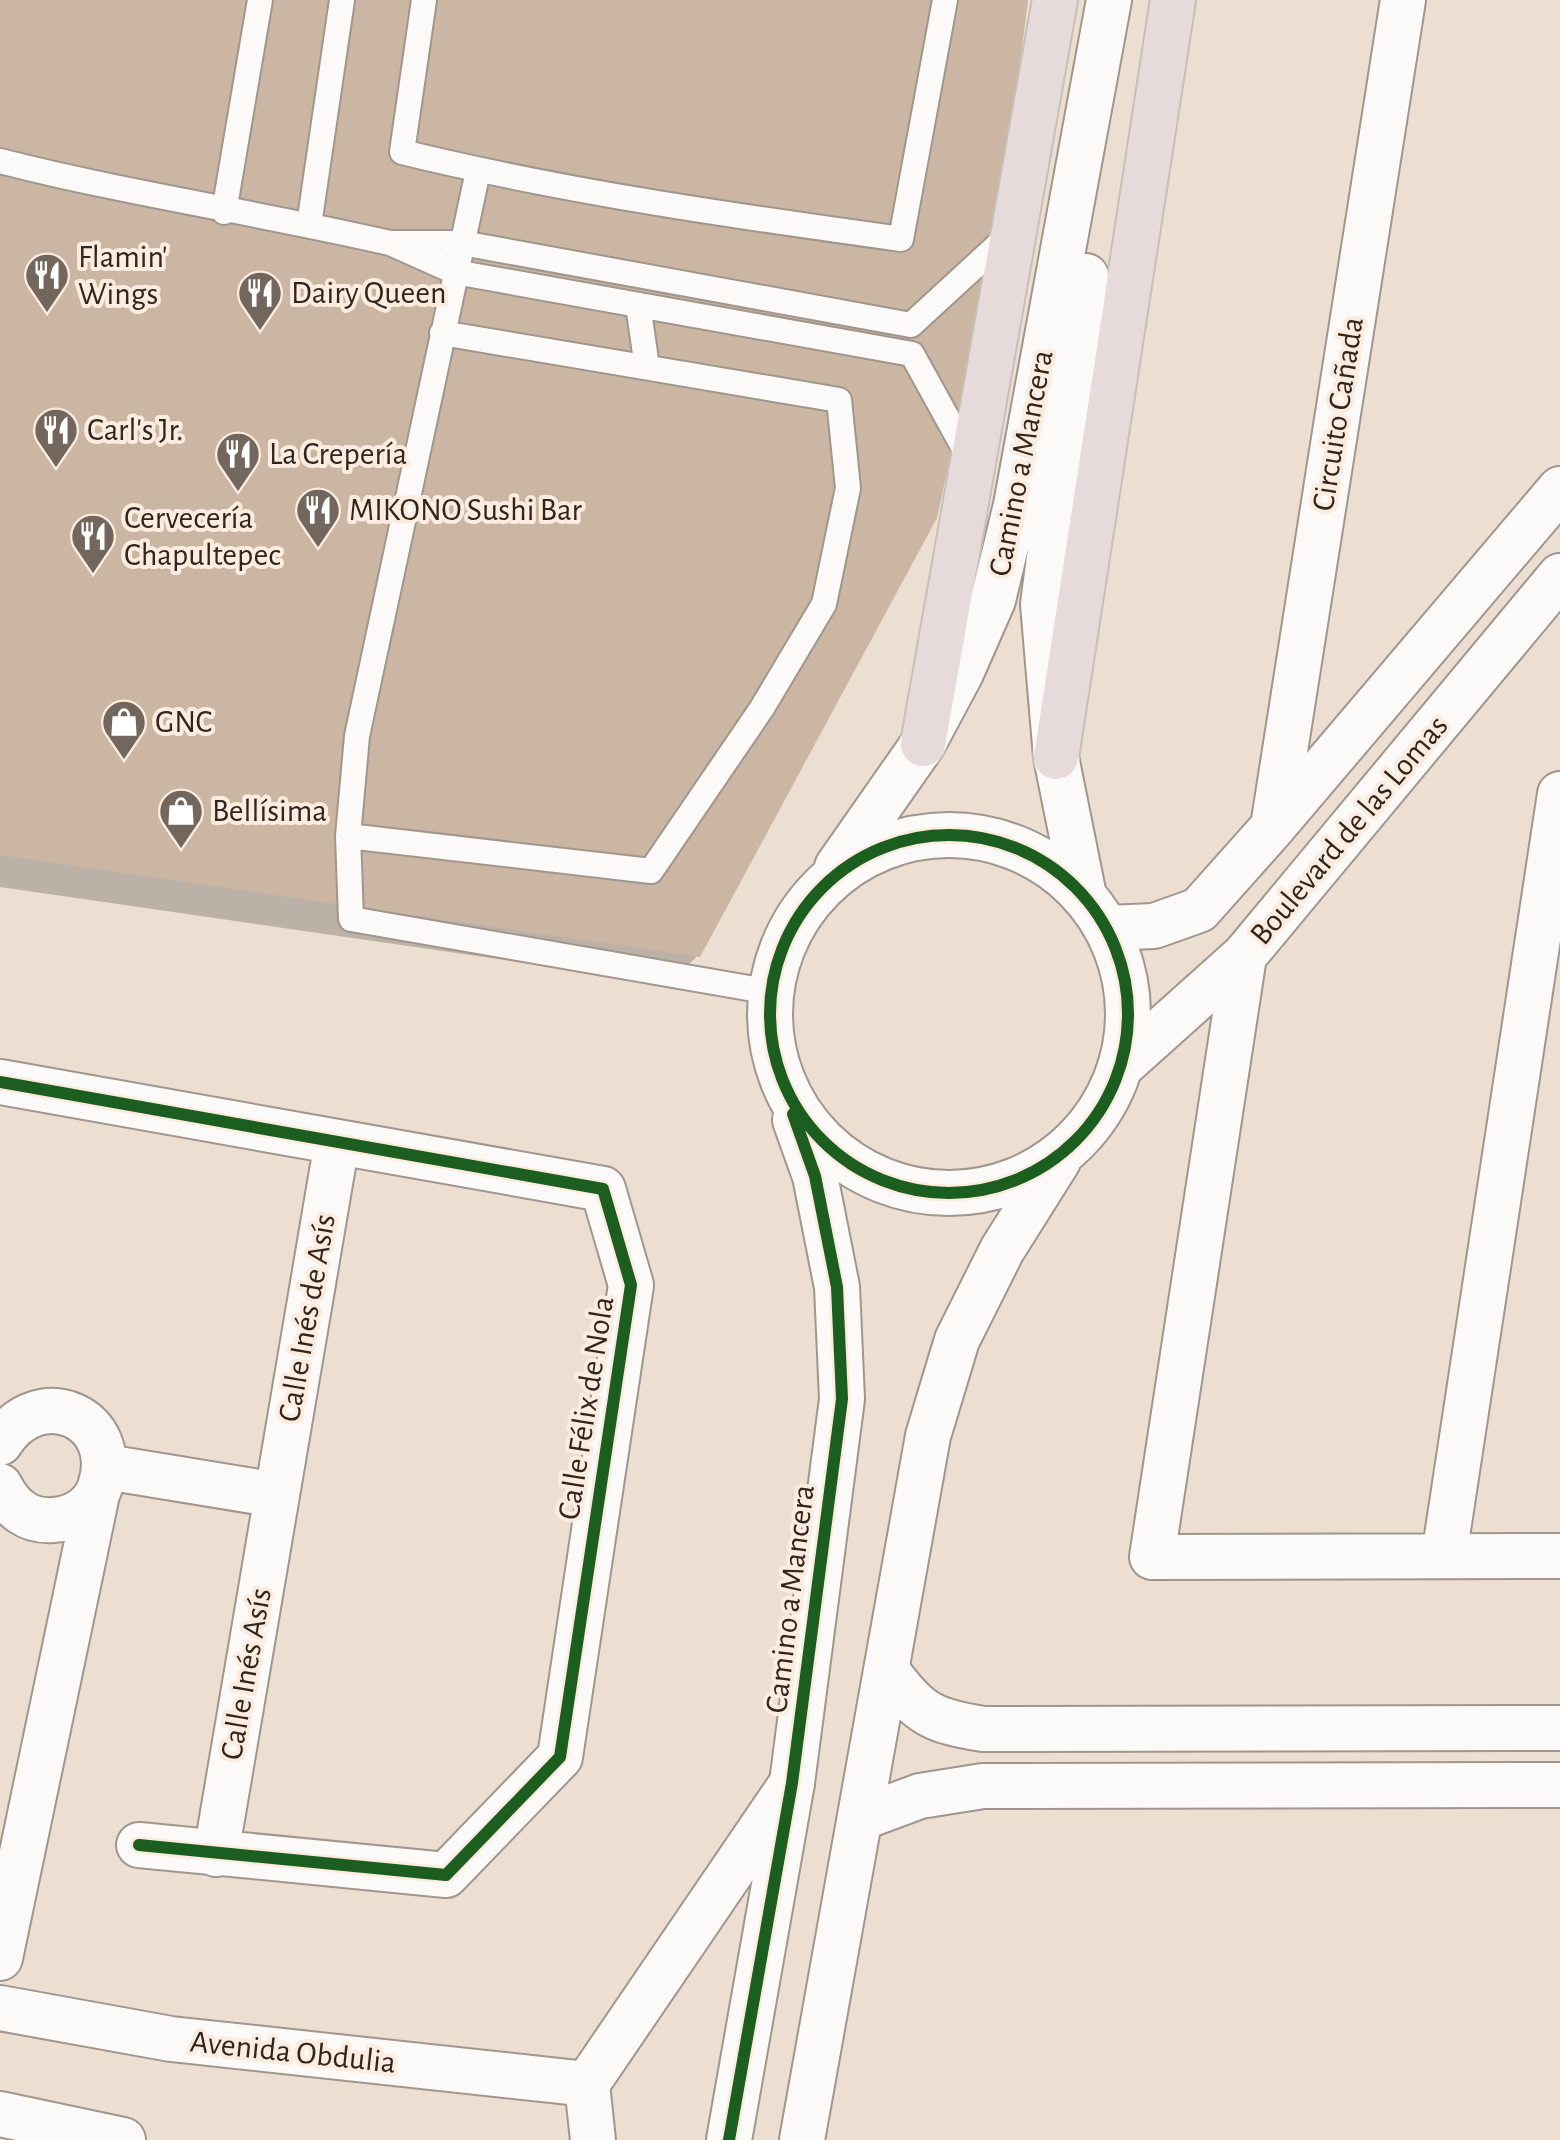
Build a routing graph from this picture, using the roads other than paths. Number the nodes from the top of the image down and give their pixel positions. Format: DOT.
graph roads {
  1 [pos="260,0"];
  2 [pos="342,0"];
  3 [pos="424,0"];
  4 [pos="945,0"];
  5 [pos="1055,0"];
  6 [pos="1109,0"];
  7 [pos="1123,0"];
  8 [pos="1173,0"];
  9 [pos="1403,0"];
  10 [pos="0,161"];
  11 [pos="478,171"];
  12 [pos="224,212"];
  13 [pos="309,225"];
  14 [pos="1015,229"];
  15 [pos="390,243"];
  16 [pos="462,243"];
  17 [pos="455,272"];
  18 [pos="638,305"];
  19 [pos="442,333"];
  20 [pos="647,367"];
  21 [pos="972,463"];
  22 [pos="1560,489"];
  23 [pos="1560,576"];
  24 [pos="923,744"];
  25 [pos="1056,757"];
  26 [pos="1560,794"];
  27 [pos="1273,827"];
  28 [pos="348,836"];
  29 [pos="825,884"];
  30 [pos="1096,912"];
  31 [pos="1244,956"];
  32 [pos="771,992"];
  33 [pos="1120,1067"];
  34 [pos="777,1069"];
  35 [pos="0,1082"];
  36 [pos="337,1142"];
  37 [pos="1061,1156"];
  38 [pos="0,1443"];
  39 [pos="101,1483"];
  40 [pos="0,1486"];
  41 [pos="277,1495"];
  42 [pos="1444,1556"];
  43 [pos="1560,1556"];
  44 [pos="888,1672"];
  45 [pos="1560,1728"];
  46 [pos="792,1783"];
  47 [pos="1560,1785"];
  48 [pos="861,1818"];
  49 [pos="139,1845"];
  50 [pos="216,1854"];
  51 [pos="0,1958"];
  52 [pos="0,2008"];
  53 [pos="587,2084"];
  54 [pos="0,2114"];
  55 [pos="123,2140"];
  56 [pos="593,2140"];
  57 [pos="729,2140"];
  58 [pos="802,2140"];
  1 -- 12 [label="lane"];
  2 -- 13 [label="lane"];
  3 -- 11 [label="lane"];
  4 -- 11 [label="lane"];
  5 -- 14 [label="highway"];
  6 -- 24 [label="street, Camino a Mancera"];
  7 -- 25 [label="street, Camino a Mancera"];
  8 -- 25 [label="highway"];
  9 -- 27 [label="street, Circuito Cañada"];
  10 -- 12 [label="lane"];
  11 -- 16 [label="lane"];
  12 -- 13 [label="lane"];
  13 -- 15 [label="lane"];
  14 -- 16 [label="lane"];
  14 -- 21 [label="highway"];
  15 -- 16 [label="lane"];
  15 -- 17 [label="lane"];
  16 -- 17 [label="lane"];
  17 -- 18 [label="lane"];
  17 -- 19 [label="lane"];
  18 -- 20 [label="lane"];
  18 -- 21 [label="lane"];
  19 -- 20 [label="lane"];
  19 -- 28 [label="lane"];
  20 -- 28 [label="lane"];
  21 -- 24 [label="highway"];
  22 -- 27 [label="street, Boulevard de las Lomas"];
  23 -- 31 [label="street, Boulevard de las Lomas"];
  24 -- 29 [label="street, Camino a Mancera"];
  25 -- 30 [label="street, Camino a Mancera"];
  26 -- 42 [label="street"];
  27 -- 30 [label="street, Boulevard de las Lomas"];
  28 -- 32 [label="lane"];
  29 -- 30 [label="street"];
  29 -- 32 [label="street, Camino a Mancera"];
  30 -- 33 [label="street, Camino a Mancera"];
  31 -- 33 [label="street, Boulevard de las Lomas"];
  31 -- 42 [label="street"];
  32 -- 34 [label="street, Camino a Mancera"];
  33 -- 37 [label="street"];
  34 -- 37 [label="street"];
  34 -- 46 [label="street, Camino a Mancera"];
  35 -- 36 [label="street, Calle Félix de Nola"];
  36 -- 41 [label="street, Calle Inés de Asís"];
  36 -- 50 [label="street, Calle Félix de Nola"];
  37 -- 44 [label="street"];
  38 -- 39 [label="street"];
  39 -- 40 [label="street"];
  39 -- 41 [label="street"];
  39 -- 51 [label="street"];
  41 -- 50 [label="street, Calle Inés Asís"];
  42 -- 43 [label="street"];
  44 -- 45 [label="street"];
  44 -- 48 [label="street"];
  46 -- 53 [label="street"];
  46 -- 57 [label="street, Camino a Mancera"];
  47 -- 48 [label="street"];
  48 -- 58 [label="street"];
  49 -- 50 [label="street"];
  52 -- 53 [label="street, Avenida Obdulia"];
  53 -- 56 [label="street"];
  54 -- 55 [label="street"];
}
